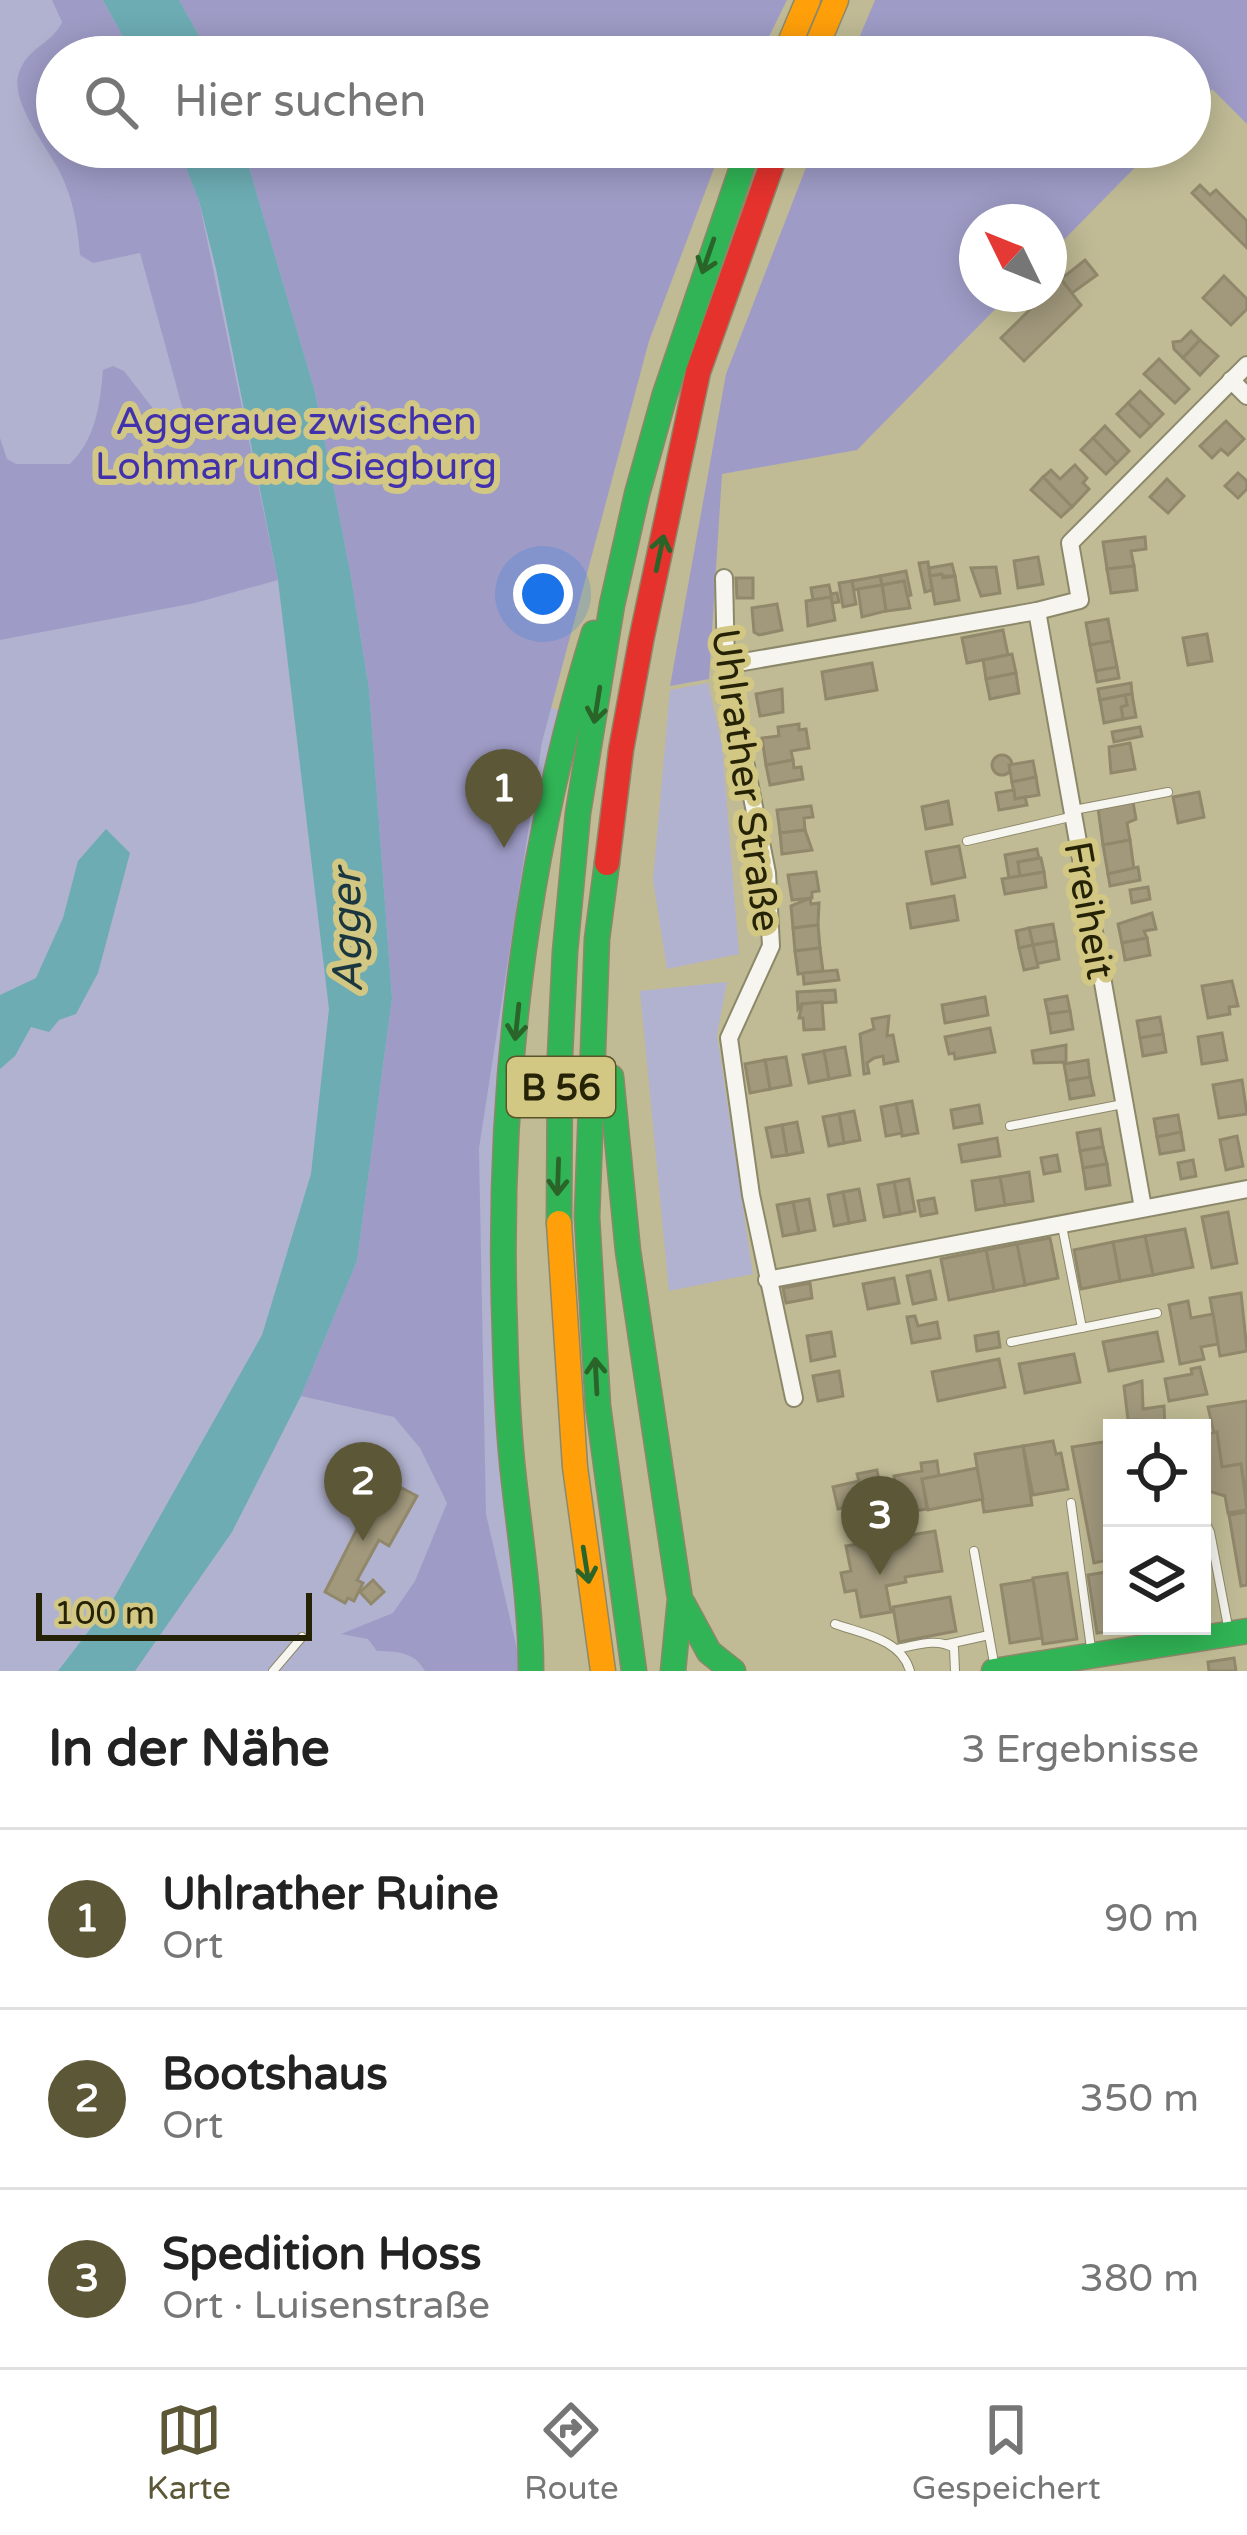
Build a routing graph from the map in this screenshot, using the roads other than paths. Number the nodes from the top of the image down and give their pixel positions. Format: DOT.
graph roads {
  1 [pos="808,0"];
  2 [pos="836,0"];
  3 [pos="793,36"];
  4 [pos="821,36"];
  5 [pos="741,168"];
  6 [pos="771,168"];
  7 [pos="1247,365"];
  8 [pos="1231,380"];
  9 [pos="1247,396"];
  10 [pos="623,548"];
  11 [pos="724,578"];
  12 [pos="1037,611"];
  13 [pos="726,665"];
  14 [pos="622,750"];
  15 [pos="1168,792"];
  16 [pos="1073,813"];
  17 [pos="967,841"];
  18 [pos="1125,1104"];
  19 [pos="1010,1126"];
  20 [pos="1247,1189"];
  21 [pos="1143,1208"];
  22 [pos="1061,1224"];
  23 [pos="766,1280"];
  24 [pos="1157,1313"];
  25 [pos="1082,1328"];
  26 [pos="1010,1342"];
  27 [pos="794,1398"];
  28 [pos="1071,1503"];
  29 [pos="1208,1527"];
  30 [pos="974,1551"];
  31 [pos="680,1599"];
  32 [pos="527,1612"];
  33 [pos="835,1624"];
  34 [pos="1238,1632"];
  35 [pos="989,1635"];
  36 [pos="302,1637"];
  37 [pos="946,1644"];
  38 [pos="896,1649"];
  39 [pos="1097,1661"];
  40 [pos="274,1671"];
  41 [pos="531,1671"];
  42 [pos="551,1671"];
  43 [pos="603,1671"];
  44 [pos="634,1671"];
  45 [pos="673,1671"];
  46 [pos="733,1671"];
  47 [pos="910,1671"];
  48 [pos="956,1671"];
  49 [pos="994,1671"];
  1 -- 3 [label="main road"];
  2 -- 4 [label="main road"];
  5 -- 10 [label="main road, B 56, one-way"];
  14 -- 6 [label="main road, B 56, one-way"];
  7 -- 8 [label="street"];
  8 -- 9 [label="street"];
  8 -- 12 [label="street"];
  10 -- 32 [label="main road, one-way"];
  10 -- 43 [label="main road, B 56, one-way"];
  11 -- 13 [label="street, Uhlrather Straße"];
  12 -- 13 [label="street"];
  12 -- 16 [label="street, Freiheit"];
  13 -- 23 [label="street, Uhlrather Straße"];
  14 -- 31 [label="main road"];
  44 -- 14 [label="main road, B 56, one-way"];
  15 -- 16 [label="lane"];
  16 -- 17 [label="lane"];
  16 -- 18 [label="street, Freiheit"];
  18 -- 19 [label="lane"];
  18 -- 21 [label="street, Freiheit"];
  20 -- 21 [label="street"];
  21 -- 22 [label="street"];
  22 -- 23 [label="street"];
  22 -- 25 [label="lane"];
  23 -- 27 [label="street, Uhlrather Straße"];
  24 -- 25 [label="lane"];
  25 -- 26 [label="lane"];
  28 -- 39 [label="lane"];
  29 -- 34 [label="lane"];
  30 -- 35 [label="lane"];
  31 -- 45 [label="main road"];
  31 -- 46 [label="main road"];
  32 -- 41 [label="main road"];
  32 -- 42 [label="main road"];
  33 -- 38 [label="lane"];
  34 -- 39 [label="main road"];
  35 -- 37 [label="lane"];
  35 -- 49 [label="lane"];
  36 -- 40 [label="lane"];
  37 -- 38 [label="lane"];
  37 -- 48 [label="lane"];
  38 -- 47 [label="lane"];
  39 -- 49 [label="main road"];
}
